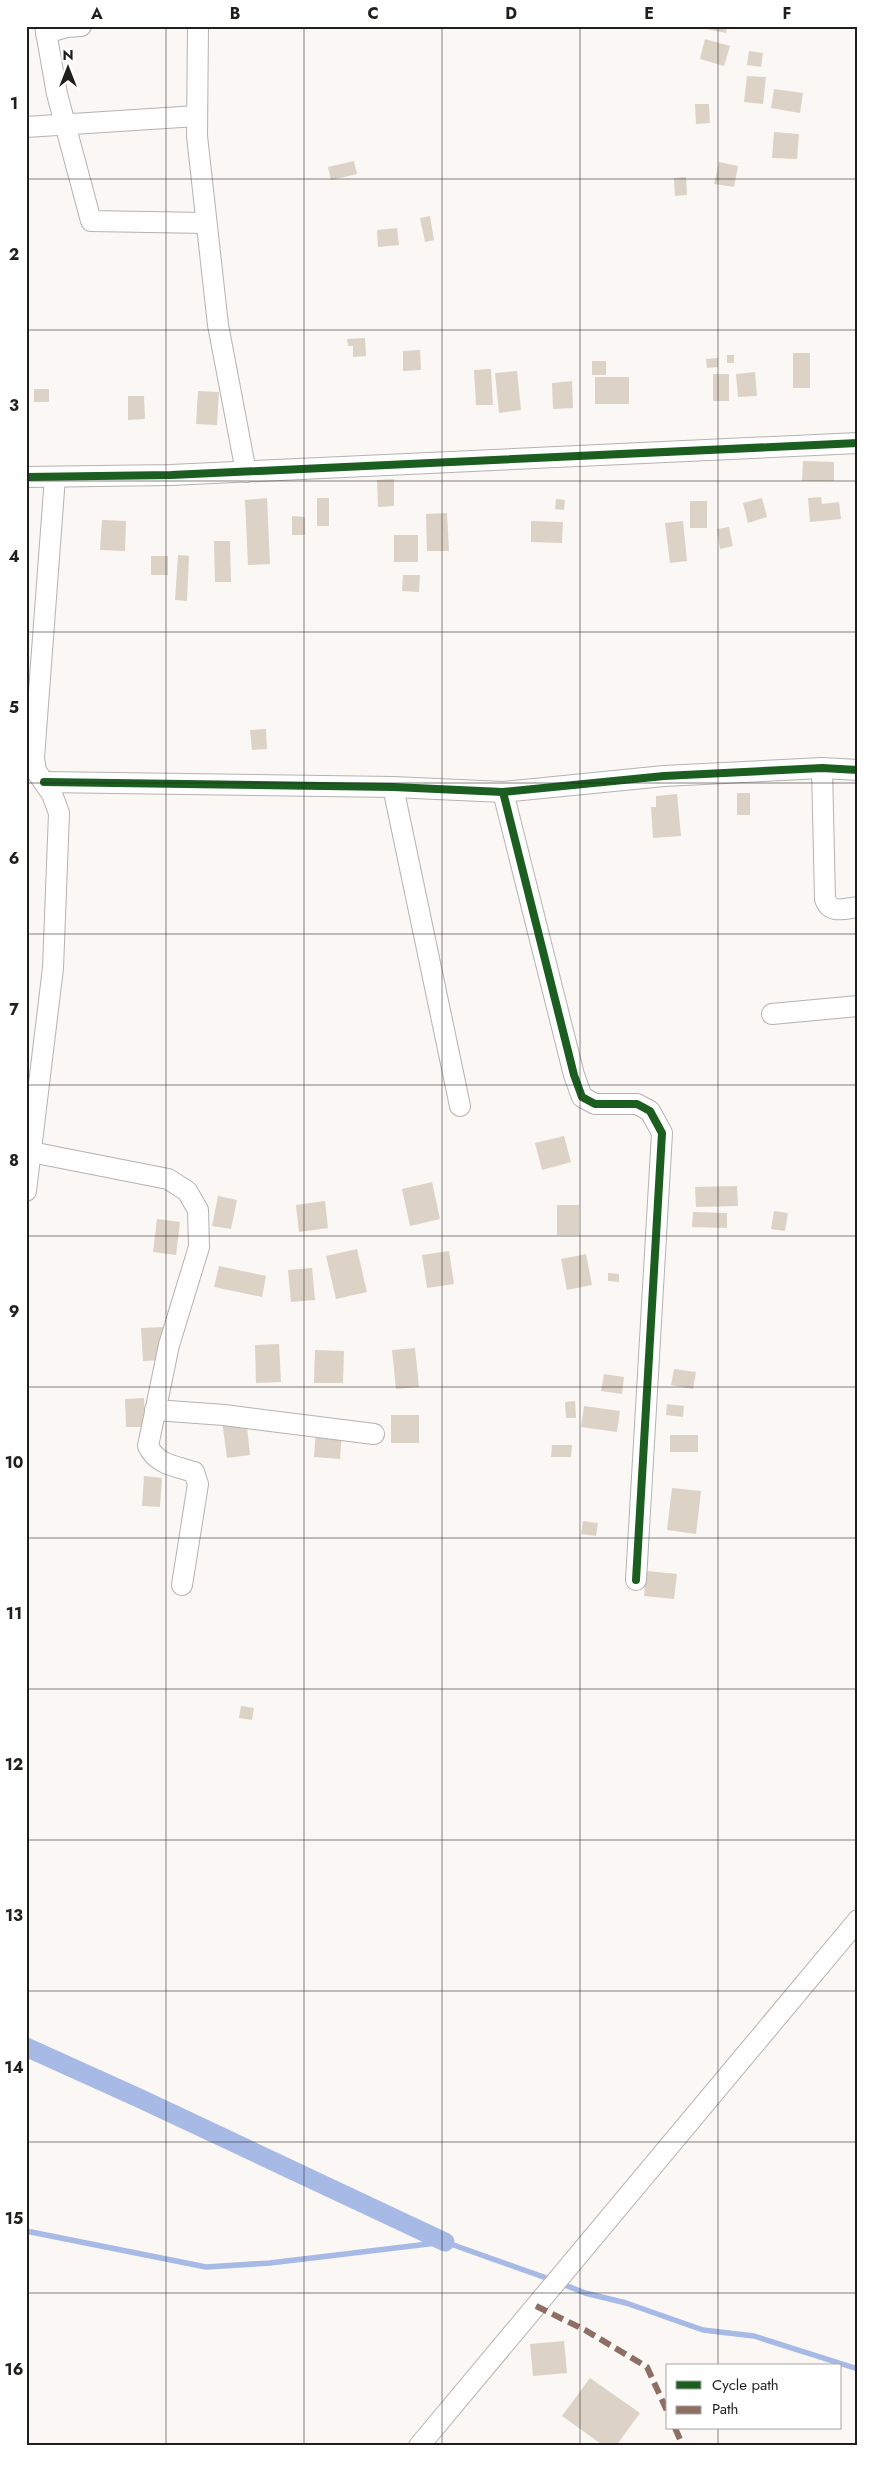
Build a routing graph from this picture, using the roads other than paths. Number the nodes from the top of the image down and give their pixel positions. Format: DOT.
graph roads {
  1 [pos="81,26"];
  2 [pos="198,26"];
  3 [pos="45,30"];
  4 [pos="197,116"];
  5 [pos="65,123"];
  6 [pos="26,128"];
  7 [pos="206,222"];
  8 [pos="858,443"];
  9 [pos="246,472"];
  10 [pos="26,477"];
  11 [pos="55,477"];
  12 [pos="822,768"];
  13 [pos="858,770"];
  14 [pos="36,774"];
  15 [pos="393,787"];
  16 [pos="503,792"];
  17 [pos="858,907"];
  18 [pos="858,1006"];
  19 [pos="772,1014"];
  20 [pos="460,1106"];
  21 [pos="31,1152"];
  22 [pos="26,1191"];
  23 [pos="156,1410"];
  24 [pos="374,1434"];
  25 [pos="636,1580"];
  26 [pos="182,1585"];
  27 [pos="858,1920"];
  28 [pos="419,2446"];
  1 -- 3 [label="street"];
  2 -- 4 [label="street"];
  3 -- 5 [label="street"];
  4 -- 5 [label="street"];
  4 -- 7 [label="street"];
  5 -- 6 [label="street"];
  5 -- 7 [label="street"];
  7 -- 9 [label="street"];
  8 -- 9 [label="street"];
  9 -- 11 [label="street"];
  10 -- 11 [label="street"];
  11 -- 14 [label="street"];
  12 -- 13 [label="street"];
  12 -- 16 [label="street"];
  12 -- 17 [label="street"];
  14 -- 15 [label="street"];
  14 -- 21 [label="street"];
  15 -- 16 [label="street"];
  15 -- 20 [label="street"];
  16 -- 25 [label="street"];
  18 -- 19 [label="street"];
  21 -- 22 [label="street"];
  21 -- 23 [label="street"];
  23 -- 24 [label="street"];
  23 -- 26 [label="street"];
  27 -- 28 [label="street"];
}
